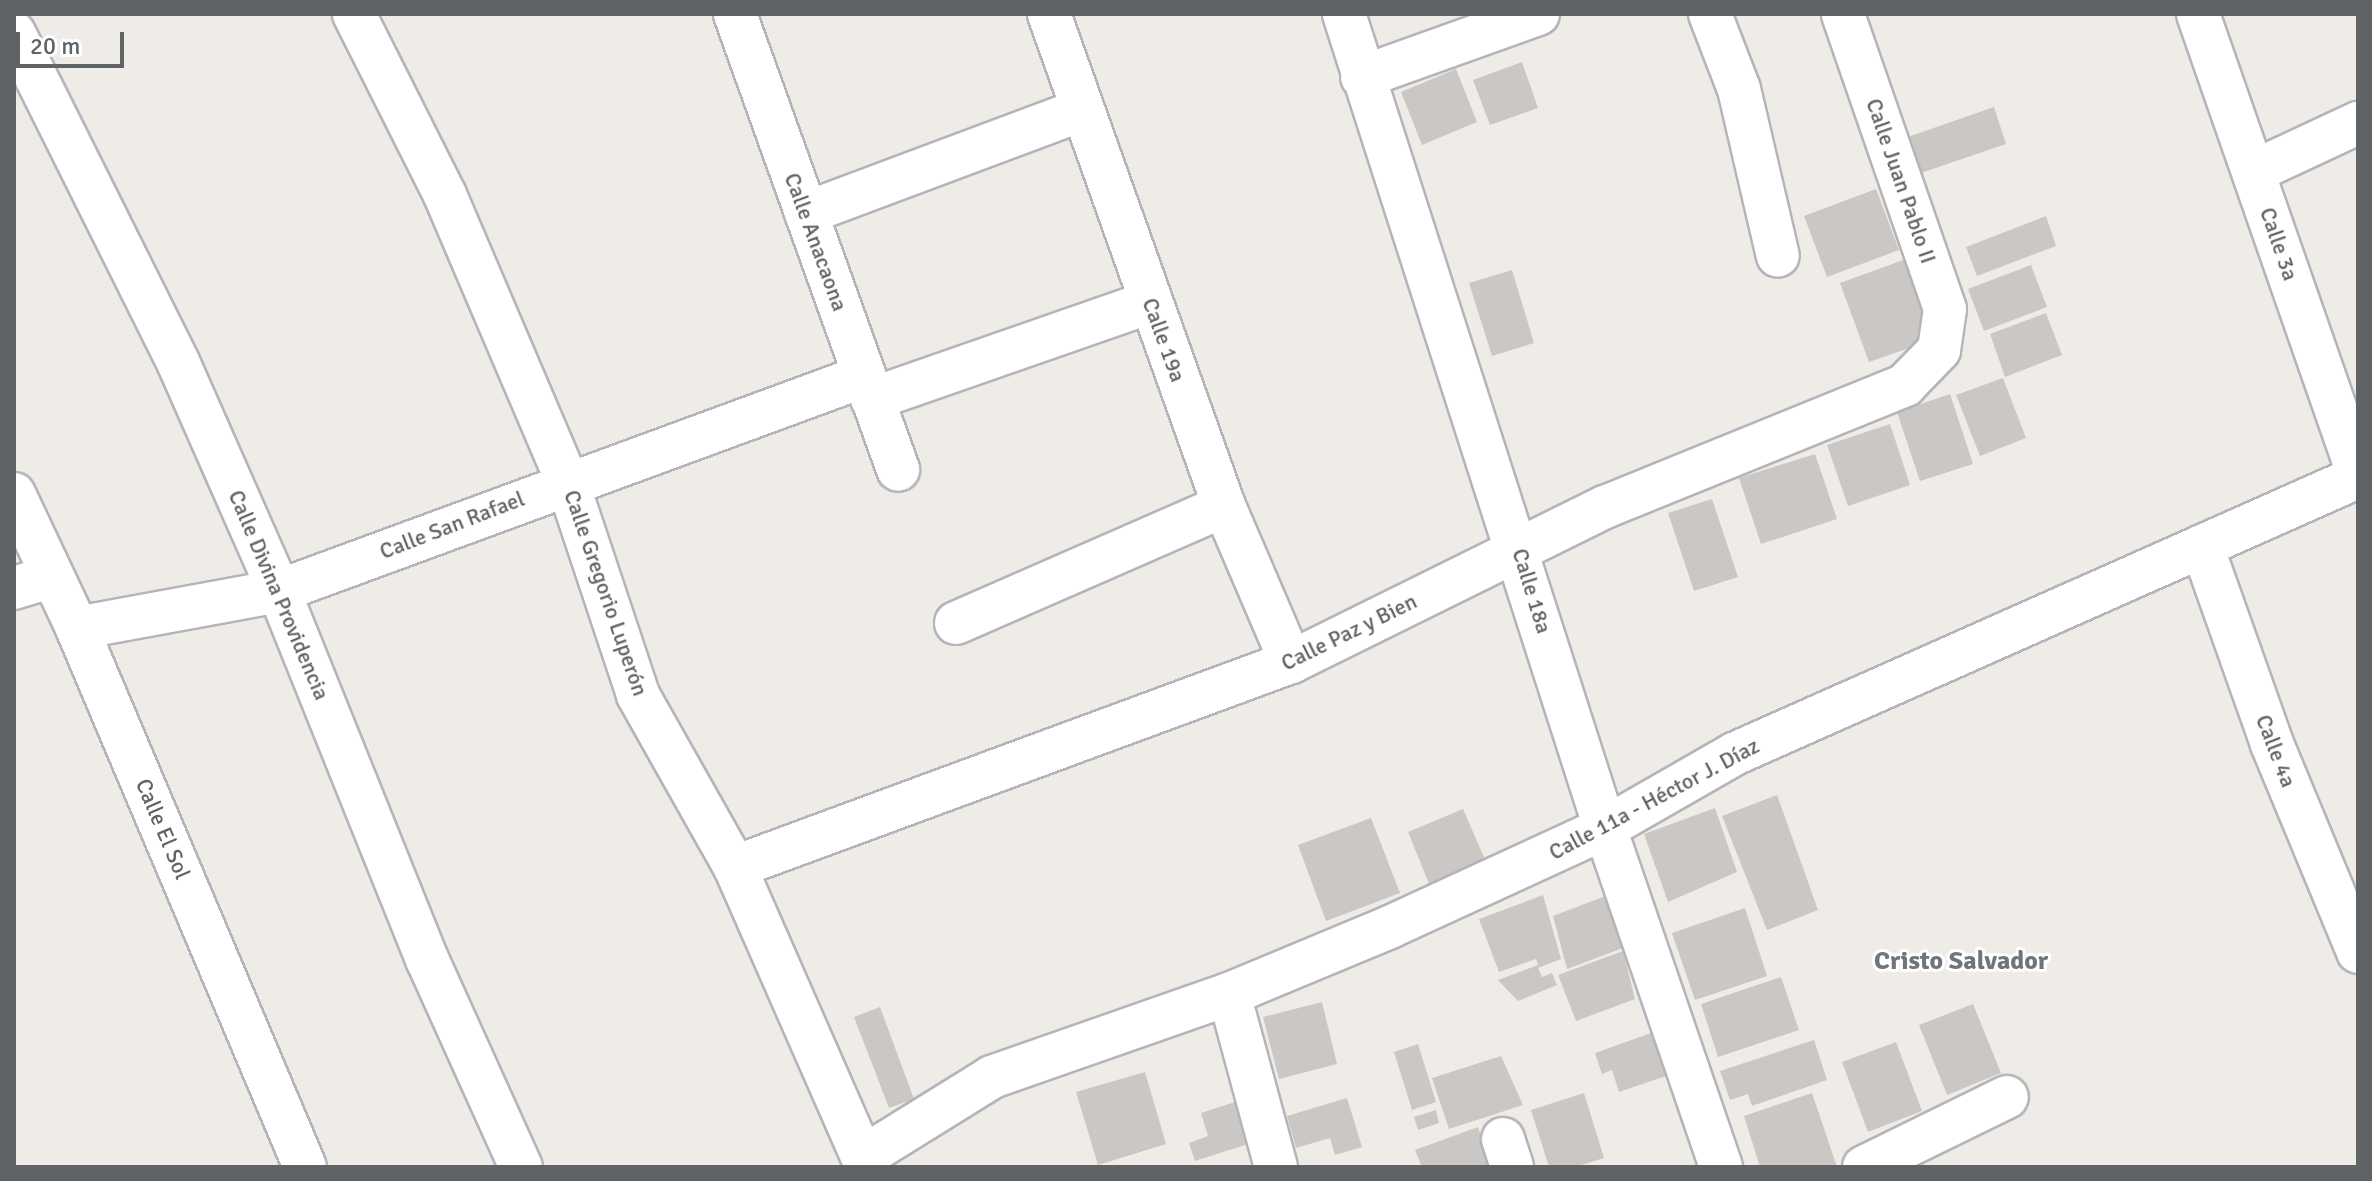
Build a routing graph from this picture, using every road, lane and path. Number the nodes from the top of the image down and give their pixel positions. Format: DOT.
graph roads {
  1 [pos="354,14"];
  2 [pos="735,14"];
  3 [pos="1049,14"];
  4 [pos="1344,14"];
  5 [pos="1538,14"];
  6 [pos="1710,14"];
  7 [pos="1843,14"];
  8 [pos="2198,14"];
  9 [pos="14,33"];
  10 [pos="1362,77"];
  11 [pos="1081,110"];
  12 [pos="2358,123"];
  13 [pos="2255,171"];
  14 [pos="806,213"];
  15 [pos="1778,256"];
  16 [pos="1150,302"];
  17 [pos="1939,350"];
  18 [pos="868,388"];
  19 [pos="898,470"];
  20 [pos="2358,476"];
  21 [pos="567,481"];
  22 [pos="14,494"];
  23 [pos="1224,506"];
  24 [pos="2202,546"];
  25 [pos="1520,549"];
  26 [pos="32,582"];
  27 [pos="279,591"];
  28 [pos="956,623"];
  29 [pos="77,628"];
  30 [pos="1291,662"];
  31 [pos="1605,828"];
  32 [pos="735,867"];
  33 [pos="2358,952"];
  34 [pos="1229,994"];
  35 [pos="2007,1097"];
  36 [pos="865,1162"];
  37 [pos="305,1167"];
  38 [pos="521,1167"];
  39 [pos="1276,1167"];
  40 [pos="1721,1167"];
  41 [pos="1864,1167"];
  1 -- 21 [label="street, Calle Gregorio Luperón"];
  2 -- 14 [label="street, Calle Anacaona"];
  3 -- 11 [label="street, Calle 19a"];
  4 -- 10 [label="street, Calle 18a"];
  5 -- 10 [label="street"];
  6 -- 15 [label="street"];
  7 -- 17 [label="street, Calle Juan Pablo II"];
  8 -- 13 [label="street, Calle 3a"];
  9 -- 27 [label="street, Calle Divina Providencia"];
  10 -- 25 [label="street, Calle 18a"];
  11 -- 14 [label="street"];
  11 -- 16 [label="street, Calle 19a"];
  12 -- 13 [label="street"];
  13 -- 20 [label="street, Calle 3a"];
  14 -- 18 [label="street, Calle Anacaona"];
  16 -- 18 [label="street, Calle San Rafael"];
  16 -- 23 [label="street, Calle 19a"];
  17 -- 25 [label="street, Calle Paz y Bien"];
  18 -- 19 [label="street, Calle Anacaona"];
  18 -- 21 [label="street, Calle San Rafael"];
  20 -- 24 [label="street, Calle 11a - Héctor J. Díaz"];
  21 -- 27 [label="street, Calle San Rafael"];
  21 -- 32 [label="street, Calle Gregorio Luperón"];
  22 -- 26 [label="street, Calle El Sol"];
  23 -- 28 [label="street"];
  23 -- 30 [label="street, Calle 19a"];
  24 -- 31 [label="street, Calle 11a - Héctor J. Díaz"];
  24 -- 33 [label="street, Calle 4a"];
  25 -- 30 [label="street, Calle Paz y Bien"];
  25 -- 31 [label="street, Calle 18a"];
  26 -- 29 [label="street, Calle El Sol"];
  27 -- 29 [label="street, Calle San Rafael"];
  27 -- 38 [label="street, Calle Divina Providencia"];
  29 -- 37 [label="street, Calle El Sol"];
  30 -- 32 [label="street, Calle Paz y Bien"];
  31 -- 34 [label="street, Calle 11a - Héctor J. Díaz"];
  31 -- 40 [label="street, Calle 18a"];
  32 -- 36 [label="street, Calle Gregorio Luperón"];
  34 -- 36 [label="street, Calle 11a - Héctor J. Díaz"];
  34 -- 39 [label="street"];
  35 -- 41 [label="street"];
}
